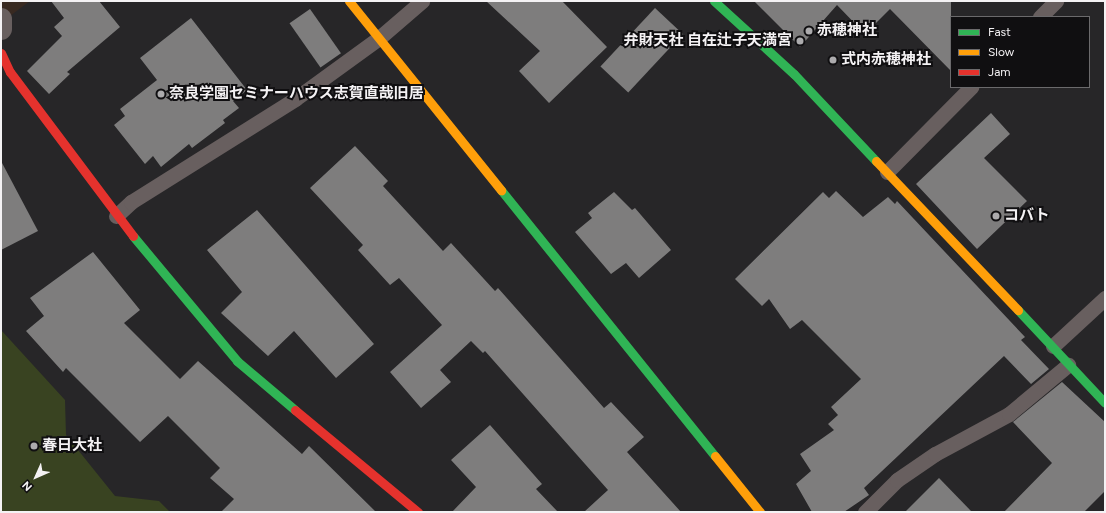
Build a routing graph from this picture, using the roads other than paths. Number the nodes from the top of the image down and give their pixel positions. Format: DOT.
graph roads {
  1 [pos="349,1"];
  2 [pos="422,1"];
  3 [pos="714,1"];
  4 [pos="1056,1"];
  5 [pos="1041,16"];
  6 [pos="1,19"];
  7 [pos="1,29"];
  8 [pos="379,38"];
  9 [pos="1,53"];
  10 [pos="970,88"];
  11 [pos="887,172"];
  12 [pos="116,216"];
  13 [pos="1105,298"];
  14 [pos="1053,346"];
  15 [pos="1068,365"];
  16 [pos="1105,403"];
  17 [pos="418,512"];
  18 [pos="760,512"];
  19 [pos="864,512"];
  1 -- 8 [label="street"];
  2 -- 8 [label="lane"];
  3 -- 11 [label="street"];
  4 -- 5 [label="lane"];
  6 -- 7 [label="street"];
  8 -- 12 [label="lane"];
  8 -- 18 [label="street"];
  9 -- 12 [label="street"];
  10 -- 11 [label="lane"];
  11 -- 14 [label="street"];
  12 -- 17 [label="street"];
  13 -- 14 [label="lane"];
  14 -- 15 [label="street"];
  15 -- 16 [label="street"];
  15 -- 19 [label="lane"];
}
